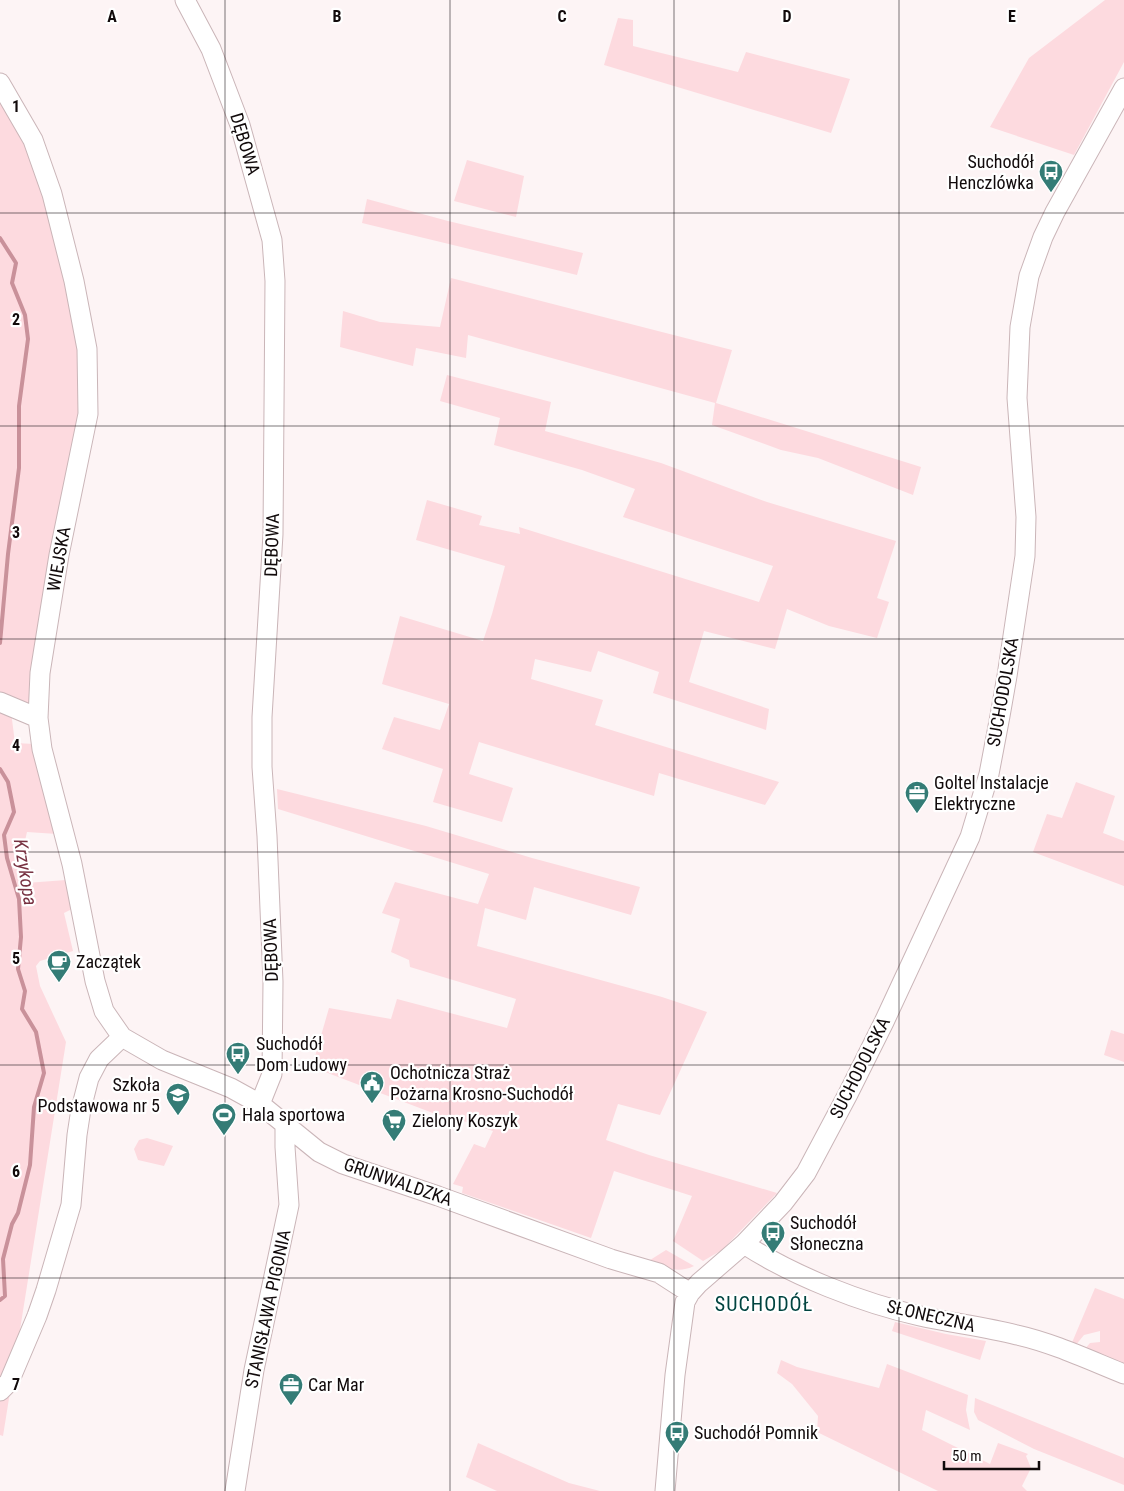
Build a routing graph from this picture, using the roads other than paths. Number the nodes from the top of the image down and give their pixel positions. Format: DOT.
graph roads {
  1 [pos="185,0"];
  2 [pos="0,83"];
  3 [pos="1124,88"];
  4 [pos="0,702"];
  5 [pos="38,718"];
  6 [pos="122,1037"];
  7 [pos="260,1104"];
  8 [pos="285,1125"];
  9 [pos="744,1244"];
  10 [pos="690,1293"];
  11 [pos="1124,1374"];
  12 [pos="0,1391"];
  13 [pos="235,1491"];
  14 [pos="665,1491"];
  1 -- 7 [label="street, DĘBOWA"];
  2 -- 5 [label="street, WIEJSKA"];
  3 -- 9 [label="street, SUCHODOLSKA"];
  4 -- 5 [label="street"];
  5 -- 6 [label="street, WIEJSKA"];
  6 -- 7 [label="street, GRUNWALDZKA"];
  6 -- 12 [label="street"];
  7 -- 8 [label="street, GRUNWALDZKA"];
  8 -- 10 [label="street, GRUNWALDZKA"];
  8 -- 13 [label="street, STANISŁAWA PIGONIA"];
  9 -- 10 [label="street, SUCHODOLSKA"];
  9 -- 11 [label="street, SŁONECZNA"];
  10 -- 14 [label="street"];
}
